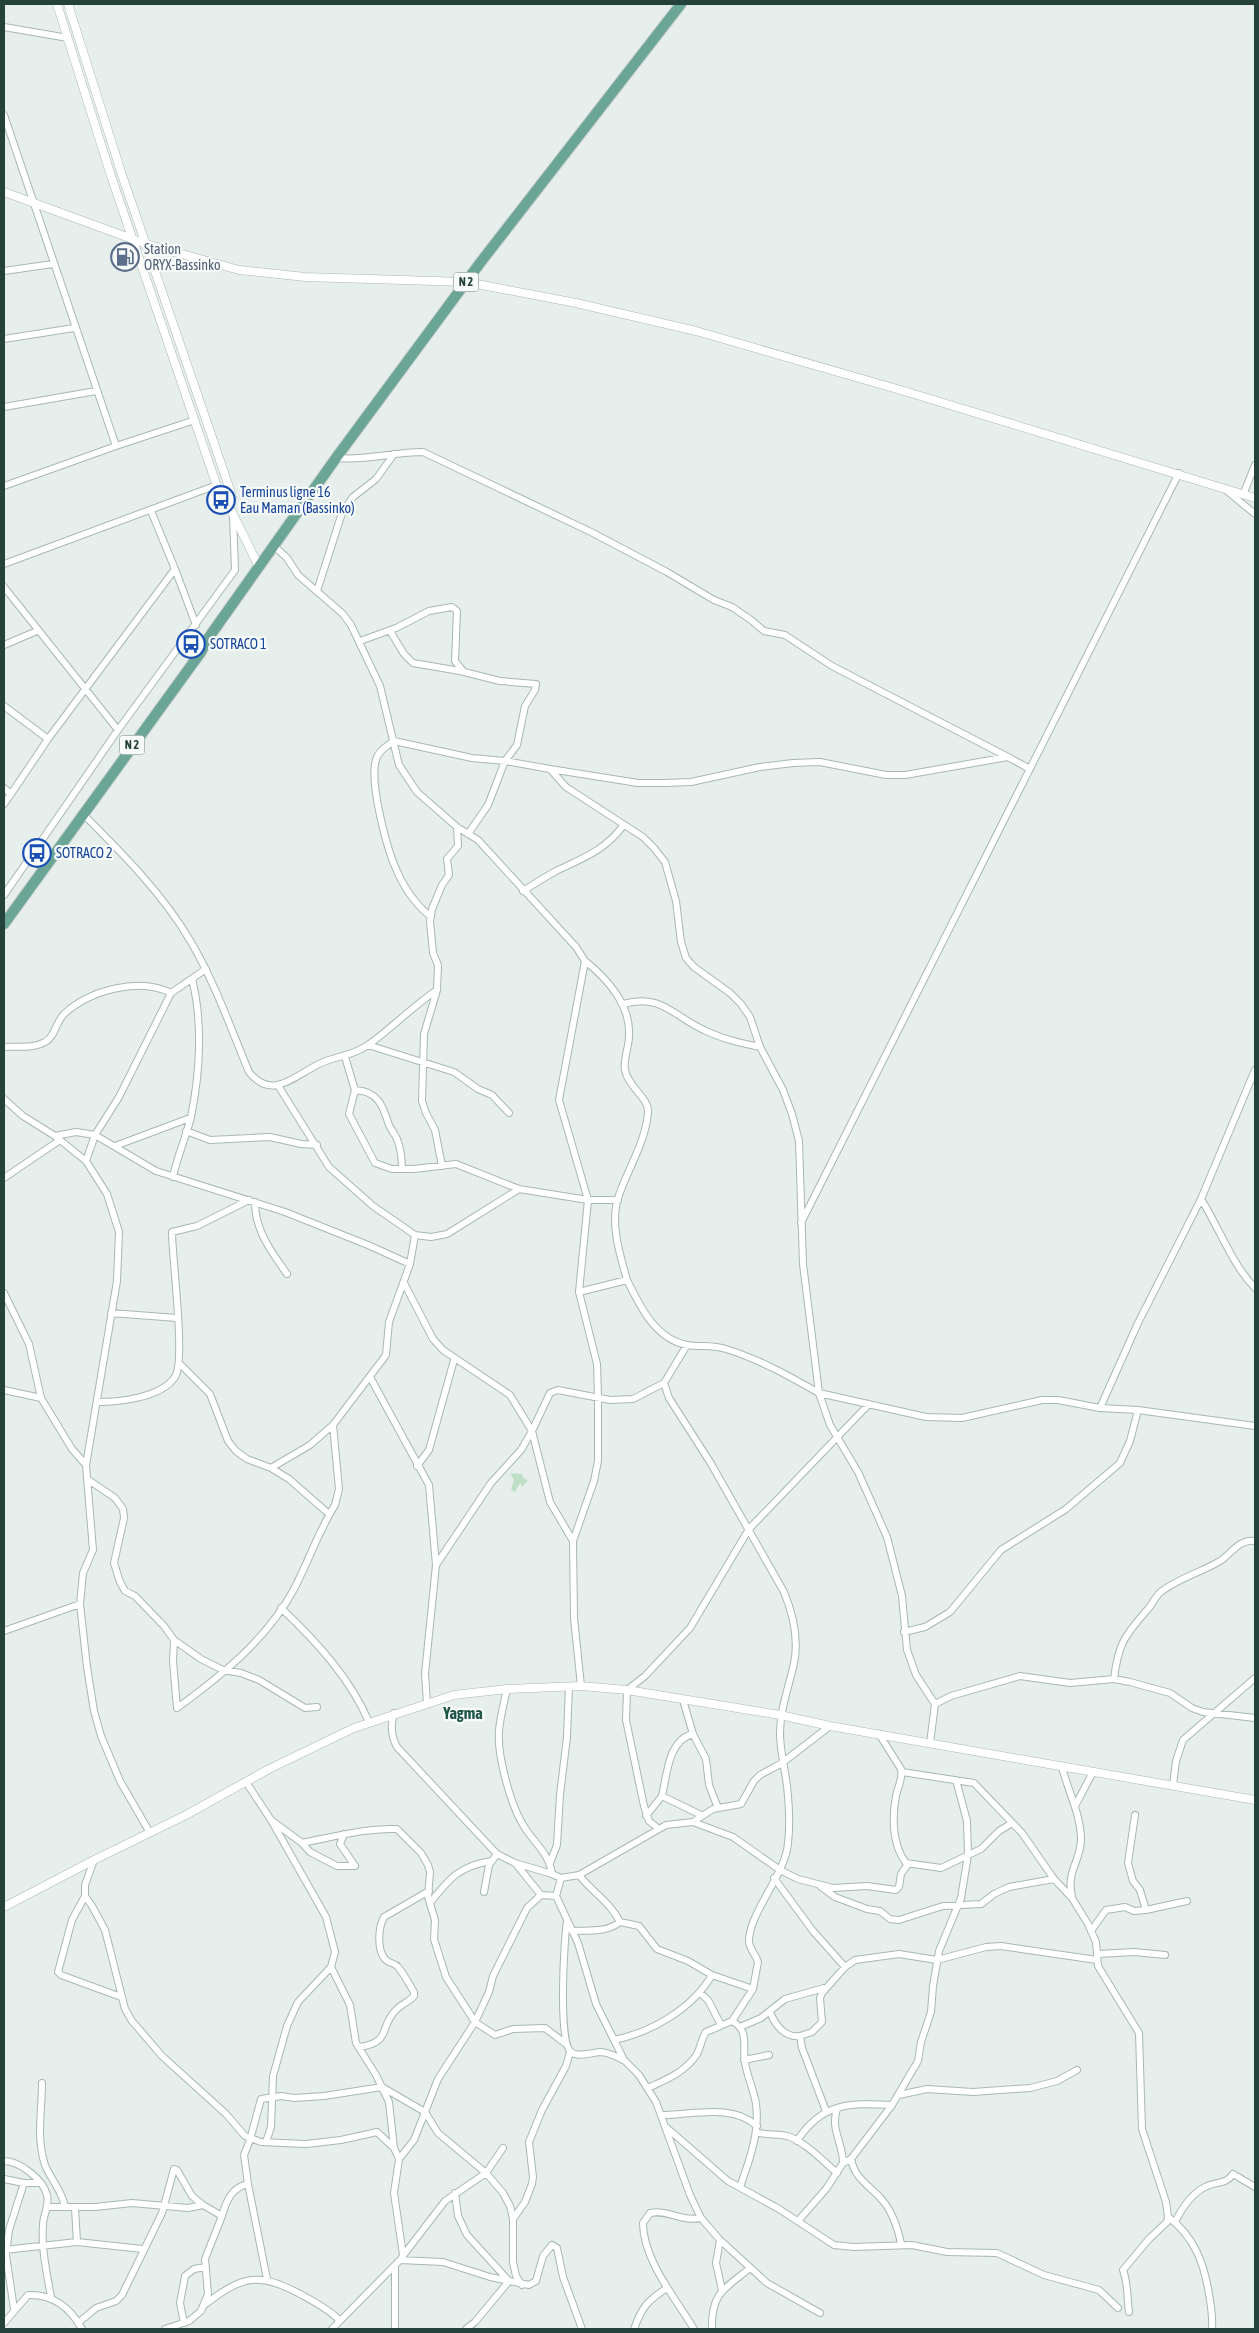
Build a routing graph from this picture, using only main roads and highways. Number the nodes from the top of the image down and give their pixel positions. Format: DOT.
graph roads {
  1 [pos="681,4"];
  2 [pos="4,924"];
  1 -- 2 [label="main road, N 2"];
}
